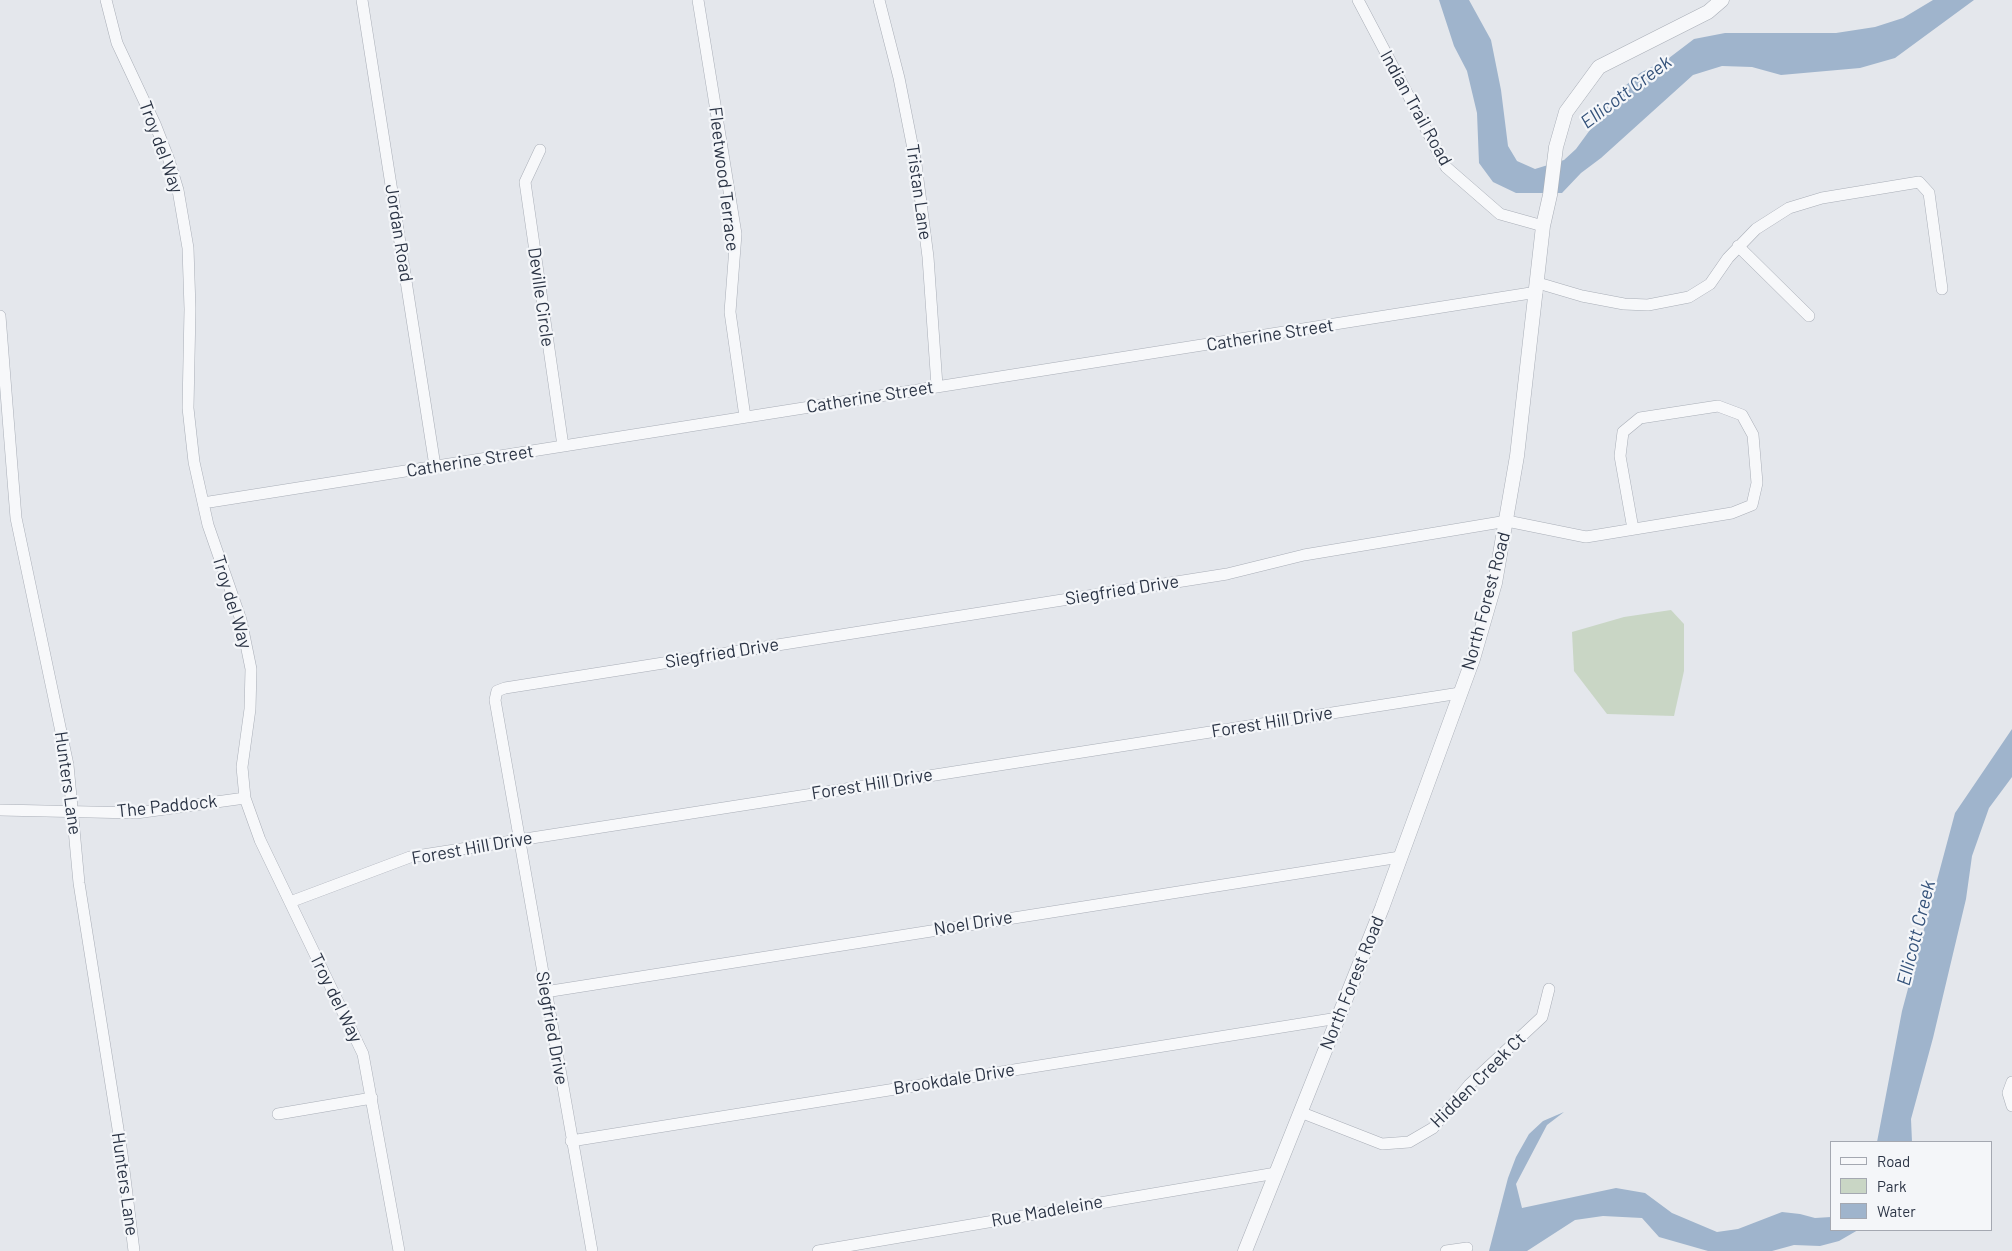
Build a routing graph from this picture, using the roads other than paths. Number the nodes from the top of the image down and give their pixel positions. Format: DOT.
graph roads {
  1 [pos="106,0"];
  2 [pos="362,0"];
  3 [pos="698,0"];
  4 [pos="879,0"];
  5 [pos="1358,0"];
  6 [pos="1722,0"];
  7 [pos="540,150"];
  8 [pos="1543,226"];
  9 [pos="1738,246"];
  10 [pos="1537,288"];
  11 [pos="1942,289"];
  12 [pos="0,316"];
  13 [pos="1809,316"];
  14 [pos="937,386"];
  15 [pos="745,417"];
  16 [pos="563,446"];
  17 [pos="435,466"];
  18 [pos="203,503"];
  19 [pos="1507,521"];
  20 [pos="1633,530"];
  21 [pos="1460,693"];
  22 [pos="245,798"];
  23 [pos="0,810"];
  24 [pos="74,812"];
  25 [pos="520,840"];
  26 [pos="1400,857"];
  27 [pos="290,902"];
  28 [pos="1549,989"];
  29 [pos="545,992"];
  30 [pos="1338,1018"];
  31 [pos="2012,1082"];
  32 [pos="372,1098"];
  33 [pos="2012,1106"];
  34 [pos="1300,1112"];
  35 [pos="278,1114"];
  36 [pos="572,1142"];
  37 [pos="1276,1173"];
  38 [pos="1467,1248"];
  39 [pos="134,1251"];
  40 [pos="399,1251"];
  41 [pos="592,1251"];
  42 [pos="818,1251"];
  43 [pos="1245,1251"];
  44 [pos="1446,1251"];
  1 -- 18 [label="street, Troy del Way"];
  2 -- 17 [label="street, Jordan Road"];
  3 -- 15 [label="street, Fleetwood Terrace"];
  4 -- 14 [label="street, Tristan Lane"];
  5 -- 8 [label="street, Indian Trail Road"];
  6 -- 8 [label="street, North Forest Road"];
  7 -- 16 [label="street, Deville Circle"];
  8 -- 10 [label="street, North Forest Road"];
  9 -- 10 [label="street"];
  9 -- 11 [label="street"];
  9 -- 13 [label="street"];
  10 -- 14 [label="street, Catherine Street"];
  10 -- 19 [label="street, North Forest Road"];
  12 -- 24 [label="street, Hunters Lane"];
  14 -- 15 [label="street, Catherine Street"];
  15 -- 16 [label="street, Catherine Street"];
  16 -- 17 [label="street, Catherine Street"];
  17 -- 18 [label="street, Catherine Street"];
  18 -- 22 [label="street, Troy del Way"];
  19 -- 20 [label="street"];
  19 -- 21 [label="street, North Forest Road"];
  19 -- 25 [label="street, Siegfried Drive"];
  20 -- 20 [label="street"];
  21 -- 25 [label="street, Forest Hill Drive"];
  21 -- 26 [label="street, North Forest Road"];
  22 -- 24 [label="street, The Paddock"];
  22 -- 27 [label="street, Troy del Way"];
  23 -- 24 [label="street, The Paddock"];
  24 -- 39 [label="street, Hunters Lane"];
  25 -- 27 [label="street, Forest Hill Drive"];
  25 -- 29 [label="street, Siegfried Drive"];
  26 -- 29 [label="street, Noel Drive"];
  26 -- 30 [label="street, North Forest Road"];
  27 -- 32 [label="street, Troy del Way"];
  28 -- 34 [label="street, Hidden Creek Ct"];
  29 -- 36 [label="street, Siegfried Drive"];
  30 -- 34 [label="street, North Forest Road"];
  30 -- 36 [label="street, Brookdale Drive"];
  31 -- 33 [label="street"];
  32 -- 35 [label="street"];
  32 -- 40 [label="street, Troy del Way"];
  34 -- 37 [label="street, North Forest Road"];
  36 -- 41 [label="street, Siegfried Drive"];
  37 -- 42 [label="street, Rue Madeleine"];
  37 -- 43 [label="street, North Forest Road"];
  38 -- 44 [label="street"];
}
